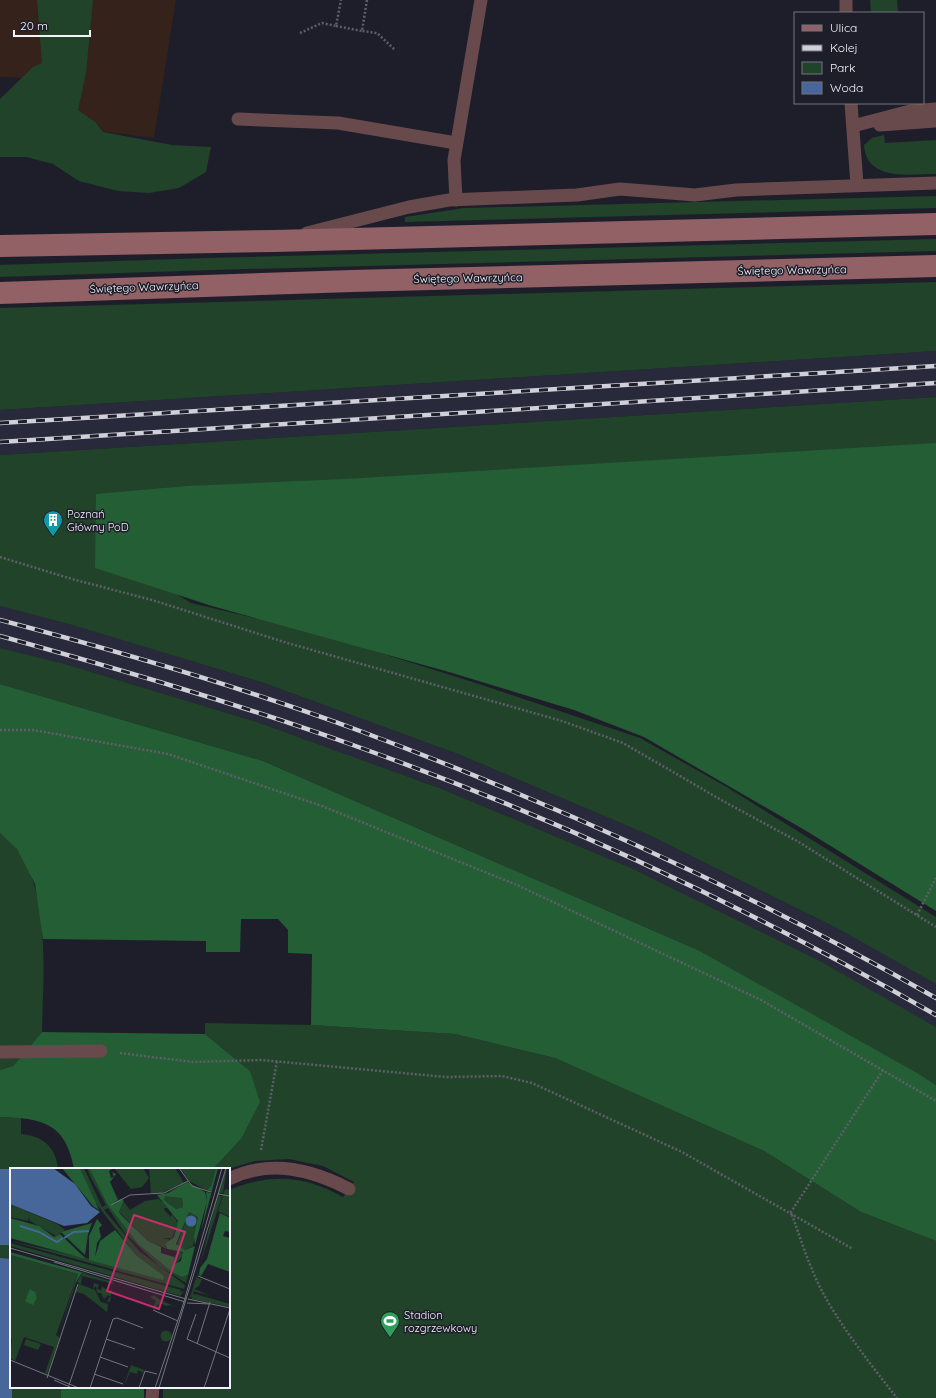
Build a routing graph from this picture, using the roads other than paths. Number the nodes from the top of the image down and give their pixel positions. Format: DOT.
graph roads {
  1 [pos="481,0"];
  2 [pos="846,0"];
  3 [pos="846,12"];
  4 [pos="851,104"];
  5 [pos="936,109"];
  6 [pos="238,119"];
  7 [pos="936,122"];
  8 [pos="852,126"];
  9 [pos="456,143"];
  10 [pos="936,183"];
  11 [pos="857,185"];
  12 [pos="456,200"];
  13 [pos="936,224"];
  14 [pos="274,241"];
  15 [pos="0,246"];
  16 [pos="936,266"];
  17 [pos="0,293"];
  18 [pos="101,1051"];
  19 [pos="0,1052"];
  20 [pos="230,1179"];
  21 [pos="349,1189"];
  22 [pos="153,1388"];
  23 [pos="152,1398"];
  1 -- 9 [label="lane"];
  2 -- 3 [label="lane"];
  4 -- 8 [label="lane"];
  5 -- 8 [label="lane"];
  6 -- 9 [label="lane"];
  7 -- 8 [label="lane"];
  8 -- 11 [label="lane"];
  9 -- 12 [label="lane"];
  10 -- 11 [label="lane"];
  11 -- 12 [label="lane"];
  12 -- 14 [label="lane"];
  13 -- 14 [label="main road"];
  14 -- 15 [label="main road"];
  16 -- 17 [label="main road, Świętego Wawrzyńca"];
  18 -- 19 [label="lane"];
  20 -- 21 [label="lane"];
  22 -- 23 [label="lane"];
}
